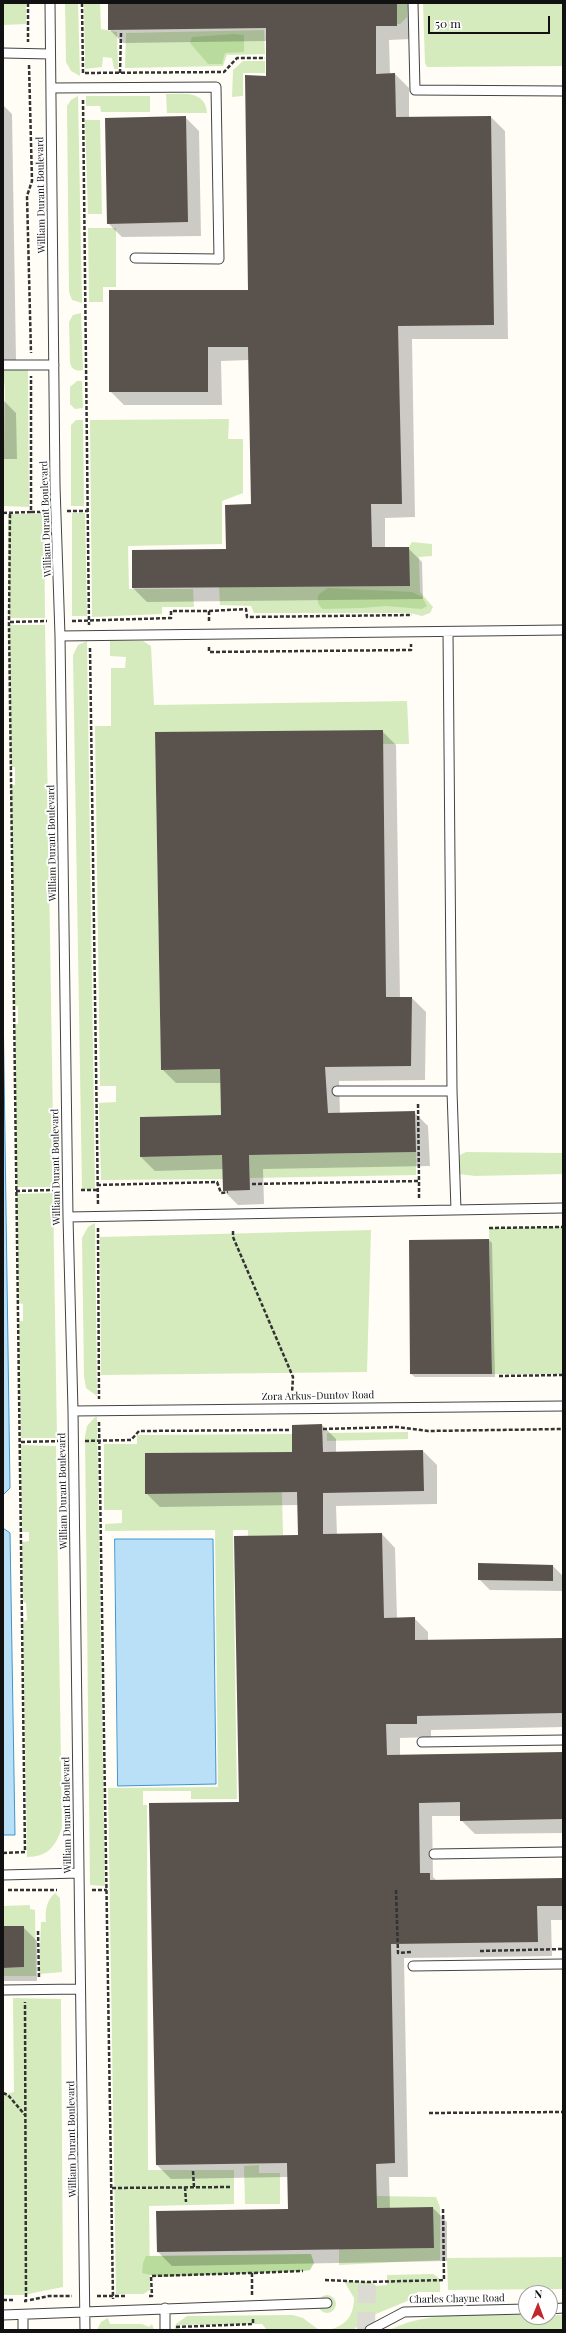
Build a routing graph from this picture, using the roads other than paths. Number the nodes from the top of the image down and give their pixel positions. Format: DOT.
graph roads {
  1 [pos="50,3"];
  2 [pos="413,3"];
  3 [pos="3,53"];
  4 [pos="50,54"];
  5 [pos="51,88"];
  6 [pos="563,90"];
  7 [pos="135,258"];
  8 [pos="3,365"];
  9 [pos="54,365"];
  10 [pos="563,630"];
  11 [pos="448,632"];
  12 [pos="60,636"];
  13 [pos="337,1091"];
  14 [pos="452,1091"];
  15 [pos="563,1208"];
  16 [pos="456,1210"];
  17 [pos="68,1217"];
  18 [pos="563,1406"];
  19 [pos="73,1411"];
  20 [pos="563,1740"];
  21 [pos="422,1742"];
  22 [pos="563,1852"];
  23 [pos="434,1854"];
  24 [pos="79,1873"];
  25 [pos="3,1875"];
  26 [pos="563,1964"];
  27 [pos="413,1966"];
  28 [pos="80,1988"];
  29 [pos="3,1990"];
  30 [pos="327,2303"];
  31 [pos="165,2308"];
  32 [pos="518,2309"];
  33 [pos="85,2311"];
  34 [pos="3,2315"];
  35 [pos="23,2315"];
  36 [pos="23,2330"];
  37 [pos="85,2330"];
  38 [pos="165,2330"];
  39 [pos="370,2330"];
  1 -- 4 [label="lane, William Durant Boulevard"];
  2 -- 6 [label="lane"];
  3 -- 4 [label="lane"];
  4 -- 5 [label="lane, William Durant Boulevard"];
  5 -- 7 [label="lane"];
  5 -- 9 [label="lane, William Durant Boulevard"];
  8 -- 9 [label="lane"];
  9 -- 12 [label="lane, William Durant Boulevard"];
  10 -- 11 [label="lane"];
  11 -- 12 [label="lane"];
  11 -- 14 [label="lane"];
  12 -- 17 [label="lane, William Durant Boulevard"];
  13 -- 14 [label="lane"];
  14 -- 16 [label="lane"];
  15 -- 16 [label="lane"];
  16 -- 17 [label="lane"];
  17 -- 19 [label="lane, William Durant Boulevard"];
  18 -- 19 [label="lane, Zora Arkus-Duntov Road"];
  19 -- 24 [label="lane, William Durant Boulevard"];
  20 -- 21 [label="lane"];
  22 -- 23 [label="lane"];
  24 -- 25 [label="lane"];
  24 -- 28 [label="lane, William Durant Boulevard"];
  26 -- 27 [label="lane"];
  28 -- 29 [label="lane"];
  28 -- 33 [label="lane, William Durant Boulevard"];
  30 -- 31 [label="lane"];
  31 -- 33 [label="lane"];
  31 -- 38 [label="lane"];
  32 -- 39 [label="lane, Charles Chayne Road"];
  33 -- 35 [label="lane"];
  33 -- 37 [label="lane, William Durant Boulevard"];
  34 -- 35 [label="lane"];
  35 -- 36 [label="lane"];
}
